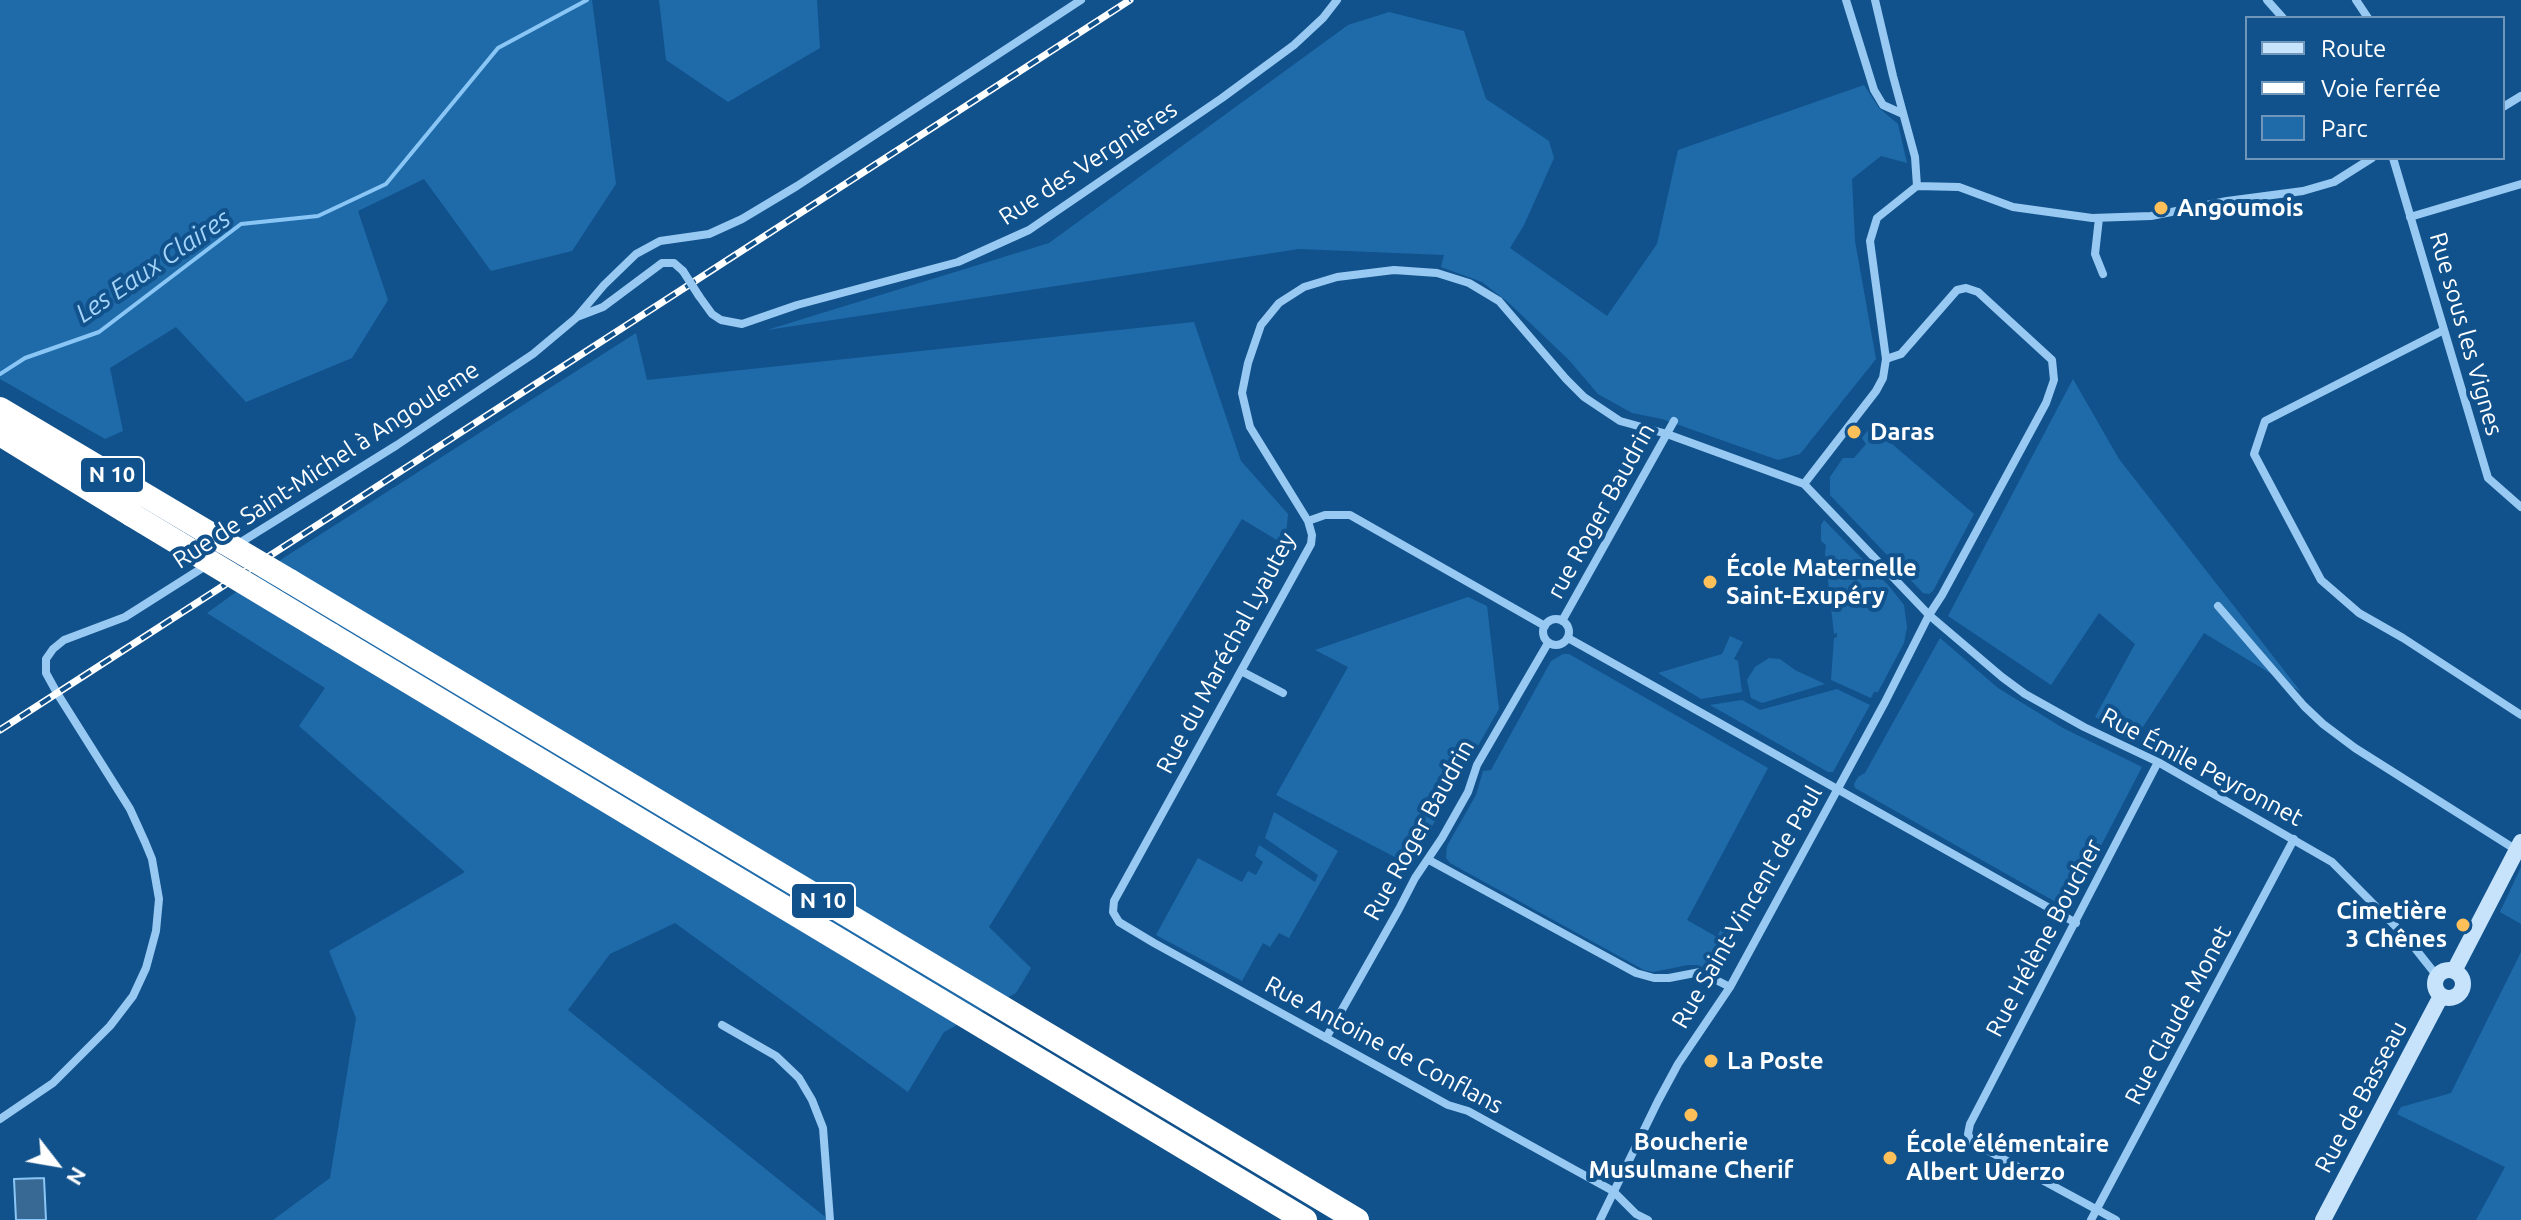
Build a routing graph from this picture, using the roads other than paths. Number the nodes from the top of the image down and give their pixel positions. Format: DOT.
graph roads {
  1 [pos="1081,0"];
  2 [pos="1337,0"];
  3 [pos="1846,0"];
  4 [pos="1875,0"];
  5 [pos="2267,0"];
  6 [pos="2281,16"];
  7 [pos="1903,114"];
  8 [pos="2369,160"];
  9 [pos="2394,160"];
  10 [pos="2521,184"];
  11 [pos="1917,186"];
  12 [pos="2410,217"];
  13 [pos="2099,218"];
  14 [pos="2103,274"];
  15 [pos="576,318"];
  16 [pos="2444,330"];
  17 [pos="1886,359"];
  18 [pos="0,409"];
  19 [pos="1674,421"];
  20 [pos="0,434"];
  21 [pos="1667,434"];
  22 [pos="1804,484"];
  23 [pos="2521,507"];
  24 [pos="1308,521"];
  25 [pos="2218,606"];
  26 [pos="1929,615"];
  27 [pos="1562,621"];
  28 [pos="1545,626"];
  29 [pos="1568,638"];
  30 [pos="1548,643"];
  31 [pos="1241,671"];
  32 [pos="1283,693"];
  33 [pos="2521,715"];
  34 [pos="2158,762"];
  35 [pos="1836,791"];
  36 [pos="2294,839"];
  37 [pos="2520,848"];
  38 [pos="1429,860"];
  39 [pos="1114,901"];
  40 [pos="2076,923"];
  41 [pos="2454,971"];
  42 [pos="2437,976"];
  43 [pos="1730,987"];
  44 [pos="2441,996"];
  45 [pos="722,1025"];
  46 [pos="1326,1038"];
  47 [pos="0,1119"];
  48 [pos="1613,1191"];
  49 [pos="2096,1209"];
  50 [pos="830,1220"];
  51 [pos="1305,1220"];
  52 [pos="1357,1220"];
  53 [pos="1600,1220"];
  54 [pos="1648,1220"];
  55 [pos="2091,1220"];
  56 [pos="2116,1220"];
  57 [pos="2323,1220"];
  1 -- 15 [label="street, Rue de Saint-Michel à Angouleme"];
  2 -- 15 [label="street, Rue des Vergnières, bridge"];
  3 -- 7 [label="street"];
  4 -- 7 [label="street"];
  5 -- 6 [label="street"];
  7 -- 11 [label="street"];
  8 -- 13 [label="street"];
  9 -- 12 [label="street, Rue sous les Vignes"];
  10 -- 12 [label="street"];
  11 -- 13 [label="street"];
  11 -- 17 [label="street"];
  12 -- 16 [label="street, Rue sous les Vignes"];
  13 -- 14 [label="street"];
  15 -- 47 [label="street, Rue de Saint-Michel à Angouleme"];
  16 -- 23 [label="street, Rue sous les Vignes"];
  16 -- 33 [label="street"];
  17 -- 22 [label="street"];
  17 -- 26 [label="street, Rue Saint-Vincent de Paul"];
  18 -- 52 [label="highway, N 10, bridge"];
  19 -- 21 [label="street, rue Roger Baudrin"];
  20 -- 51 [label="highway, N 10, bridge"];
  21 -- 22 [label="street, Rue du Maréchal Lyautey"];
  21 -- 24 [label="street, Rue du Maréchal Lyautey"];
  21 -- 27 [label="street, rue Roger Baudrin"];
  22 -- 26 [label="street, Rue du Maréchal Lyautey"];
  24 -- 28 [label="street"];
  24 -- 31 [label="street, Rue du Maréchal Lyautey"];
  25 -- 37 [label="street"];
  26 -- 34 [label="street, Rue Émile Peyronnet"];
  26 -- 35 [label="street, Rue Saint-Vincent de Paul"];
  27 -- 28 [label="street"];
  27 -- 29 [label="street"];
  28 -- 30 [label="street"];
  29 -- 30 [label="street"];
  29 -- 35 [label="street"];
  30 -- 38 [label="street, Rue Roger Baudrin"];
  31 -- 32 [label="street"];
  31 -- 39 [label="street, Rue du Maréchal Lyautey"];
  34 -- 36 [label="street, Rue Émile Peyronnet"];
  34 -- 40 [label="street, Rue Hélène Boucher"];
  35 -- 40 [label="street"];
  35 -- 43 [label="street, Rue Saint-Vincent de Paul"];
  36 -- 42 [label="street, Rue Émile Peyronnet"];
  36 -- 49 [label="street, Rue Claude Monet"];
  37 -- 41 [label="street, Rue de Basseau"];
  38 -- 43 [label="street"];
  38 -- 46 [label="street, Rue Roger Baudrin"];
  39 -- 46 [label="street, Rue Antoine de Conflans"];
  40 -- 49 [label="street, Rue Hélène Boucher"];
  41 -- 42 [label="street"];
  41 -- 44 [label="street, Rue de Basseau"];
  42 -- 44 [label="street"];
  43 -- 48 [label="street, Rue Saint-Vincent de Paul"];
  44 -- 57 [label="street, Rue de Basseau"];
  45 -- 50 [label="street"];
  46 -- 48 [label="street, Rue Antoine de Conflans"];
  48 -- 53 [label="street, Rue Saint-Vincent de Paul"];
  48 -- 54 [label="street, Rue Antoine de Conflans"];
  49 -- 55 [label="street, Rue Claude Monet"];
  49 -- 56 [label="street"];
}
